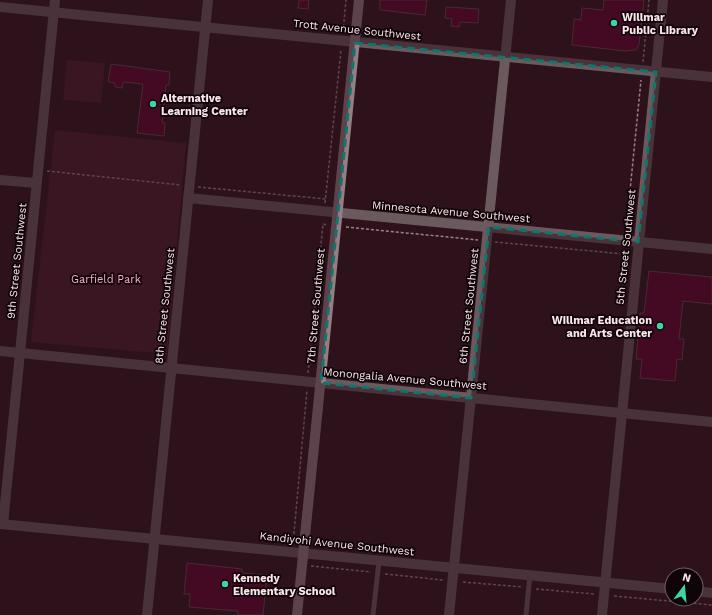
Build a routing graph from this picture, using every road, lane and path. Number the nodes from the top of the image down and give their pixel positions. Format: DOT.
graph roads {
  1 [pos="55,0"];
  2 [pos="208,0"];
  3 [pos="359,0"];
  4 [pos="511,0"];
  5 [pos="662,0"];
  6 [pos="0,7"];
  7 [pos="54,12"];
  8 [pos="205,27"];
  9 [pos="355,43"];
  10 [pos="505,57"];
  11 [pos="656,72"];
  12 [pos="712,77"];
  13 [pos="0,180"];
  14 [pos="36,183"];
  15 [pos="188,198"];
  16 [pos="337,213"];
  17 [pos="489,227"];
  18 [pos="638,242"];
  19 [pos="712,249"];
  20 [pos="0,352"];
  21 [pos="20,353"];
  22 [pos="170,369"];
  23 [pos="321,384"];
  24 [pos="471,398"];
  25 [pos="621,412"];
  26 [pos="712,422"];
  27 [pos="1,524"];
  28 [pos="155,538"];
  29 [pos="304,553"];
  30 [pos="379,561"];
  31 [pos="454,568"];
  32 [pos="530,575"];
  33 [pos="605,582"];
  34 [pos="664,587"];
  35 [pos="147,615"];
  36 [pos="297,615"];
  37 [pos="373,615"];
  38 [pos="449,615"];
  39 [pos="526,615"];
  40 [pos="602,615"];
  1 -- 7 [label="street, 9th Street Southwest"];
  2 -- 8 [label="street, 8th Street Southwest"];
  3 -- 9 [label="main road, 7th Street Southwest"];
  4 -- 10 [label="street, 6th Street Southwest"];
  5 -- 11 [label="street, 5th Street Southwest"];
  6 -- 7 [label="street, Trott Avenue Southwest"];
  7 -- 8 [label="street, Trott Avenue Southwest"];
  7 -- 14 [label="street, 9th Street Southwest"];
  8 -- 9 [label="street, Trott Avenue Southwest"];
  8 -- 15 [label="street, 8th Street Southwest"];
  9 -- 10 [label="street, Trott Avenue Southwest"];
  9 -- 16 [label="main road, 7th Street Southwest"];
  10 -- 11 [label="street, Trott Avenue Southwest"];
  10 -- 17 [label="street, 6th Street Southwest"];
  11 -- 12 [label="street, Trott Avenue Southwest"];
  11 -- 18 [label="street, 5th Street Southwest"];
  13 -- 14 [label="street"];
  14 -- 21 [label="street, 9th Street Southwest"];
  15 -- 16 [label="street, Minnesota Avenue Southwest"];
  15 -- 22 [label="street, 8th Street Southwest"];
  16 -- 17 [label="street, Minnesota Avenue Southwest"];
  16 -- 23 [label="main road, 7th Street Southwest"];
  17 -- 18 [label="street, Minnesota Avenue Southwest"];
  17 -- 24 [label="street, 6th Street Southwest"];
  18 -- 19 [label="street, Minnesota Avenue Southwest"];
  18 -- 25 [label="street, 5th Street Southwest"];
  20 -- 21 [label="street, Monongalia Avenue Southwest"];
  21 -- 22 [label="street, Monongalia Avenue Southwest"];
  21 -- 27 [label="street, 9th Street Southwest"];
  22 -- 23 [label="street, Monongalia Avenue Southwest"];
  22 -- 28 [label="street, 8th Street Southwest"];
  23 -- 24 [label="street, Monongalia Avenue Southwest"];
  23 -- 29 [label="main road, 7th Street Southwest"];
  24 -- 25 [label="street, Monongalia Avenue Southwest"];
  24 -- 31 [label="street, 6th Street Southwest"];
  25 -- 26 [label="street, Monongalia Avenue Southwest"];
  25 -- 33 [label="street, 5th Street Southwest"];
  27 -- 28 [label="street, Kandiyohi Avenue Southwest"];
  28 -- 29 [label="street, Kandiyohi Avenue Southwest"];
  28 -- 35 [label="street, 8th Street Southwest"];
  29 -- 30 [label="street, Kandiyohi Avenue Southwest"];
  29 -- 36 [label="main road, 7th Street Southwest"];
  30 -- 31 [label="street, Kandiyohi Avenue Southwest"];
  30 -- 37 [label="lane"];
  31 -- 32 [label="street, Kandiyohi Avenue Southwest"];
  31 -- 38 [label="street, 6th Street Southwest"];
  32 -- 33 [label="street, Kandiyohi Avenue Southwest"];
  32 -- 39 [label="lane"];
  33 -- 34 [label="street, Kandiyohi Avenue Southwest"];
  33 -- 40 [label="street, 5th Street Southwest"];
}
